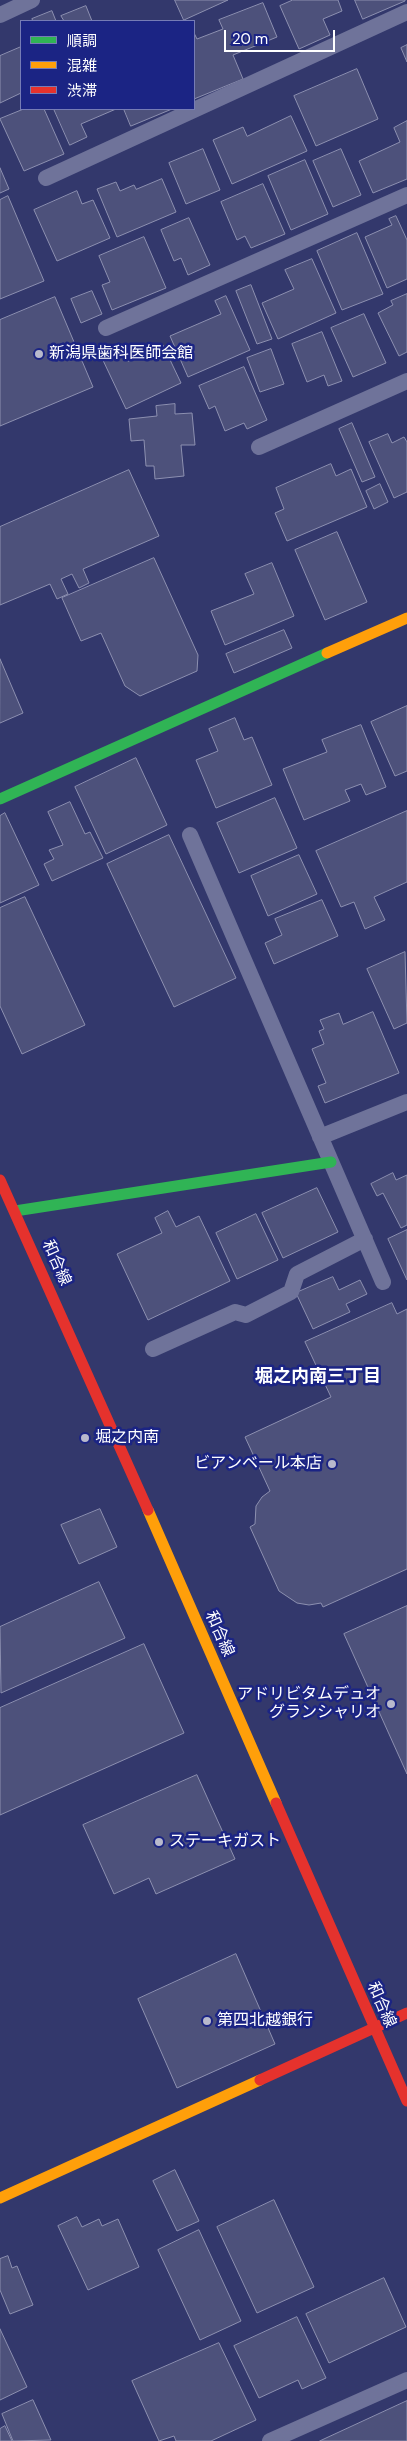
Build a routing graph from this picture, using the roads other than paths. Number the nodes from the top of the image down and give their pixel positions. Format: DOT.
graph roads {
  1 [pos="32,0"];
  2 [pos="407,12"];
  3 [pos="0,15"];
  4 [pos="195,109"];
  5 [pos="194,110"];
  6 [pos="46,178"];
  7 [pos="407,195"];
  8 [pos="106,328"];
  9 [pos="407,381"];
  10 [pos="259,446"];
  11 [pos="407,618"];
  12 [pos="0,799"];
  13 [pos="190,835"];
  14 [pos="407,1102"];
  15 [pos="320,1137"];
  16 [pos="331,1162"];
  17 [pos="0,1180"];
  18 [pos="15,1211"];
  19 [pos="364,1239"];
  20 [pos="383,1282"];
  21 [pos="153,1349"];
  22 [pos="407,2014"];
  23 [pos="374,2029"];
  24 [pos="407,2101"];
  25 [pos="0,2198"];
  26 [pos="407,2380"];
  27 [pos="270,2441"];
  1 -- 3 [label="lane"];
  2 -- 4 [label="lane"];
  5 -- 6 [label="lane"];
  7 -- 8 [label="lane"];
  9 -- 10 [label="lane"];
  11 -- 12 [label="street"];
  13 -- 15 [label="lane"];
  14 -- 15 [label="lane"];
  15 -- 16 [label="lane"];
  16 -- 18 [label="street"];
  16 -- 19 [label="lane"];
  17 -- 18 [label="street, 和合線"];
  18 -- 23 [label="street, 和合線"];
  19 -- 20 [label="lane"];
  19 -- 21 [label="lane"];
  22 -- 23 [label="street"];
  23 -- 24 [label="street, 和合線"];
  23 -- 25 [label="street"];
  26 -- 27 [label="lane"];
}
